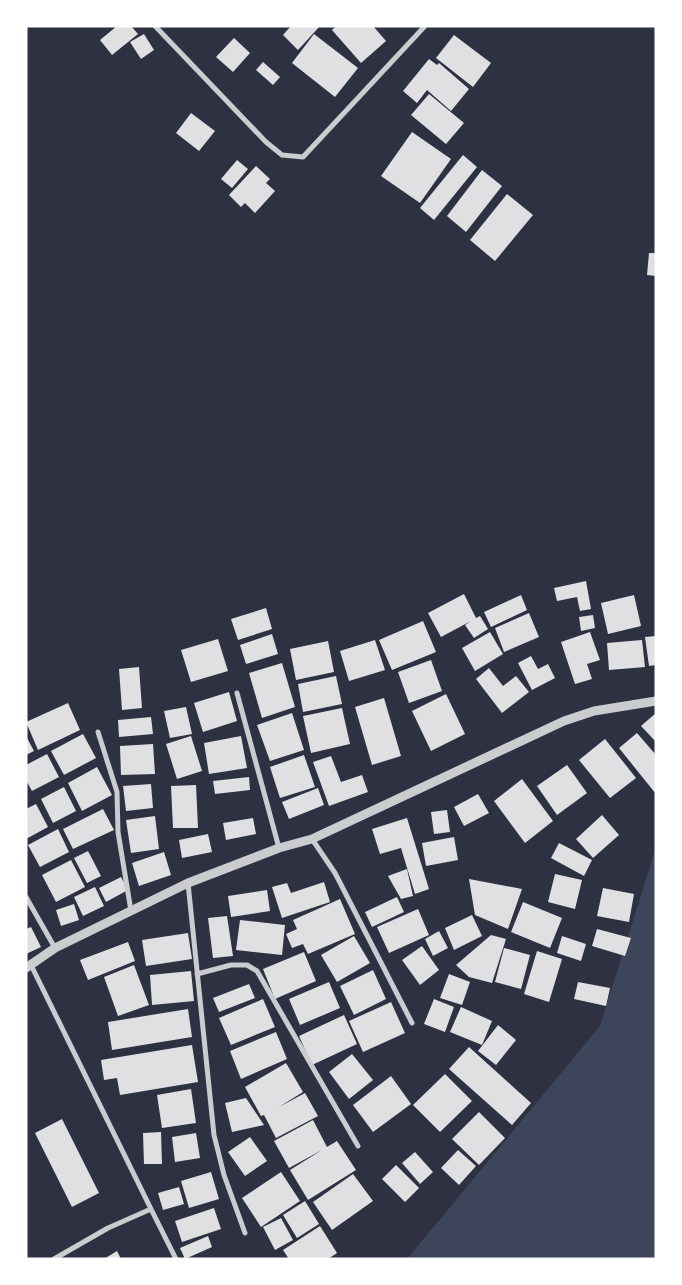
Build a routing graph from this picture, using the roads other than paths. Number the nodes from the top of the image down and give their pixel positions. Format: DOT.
graph roads {
  1 [pos="155,26"];
  2 [pos="425,26"];
  3 [pos="238,693"];
  4 [pos="656,701"];
  5 [pos="98,732"];
  6 [pos="312,839"];
  7 [pos="279,848"];
  8 [pos="188,883"];
  9 [pos="26,898"];
  10 [pos="131,911"];
  11 [pos="55,948"];
  12 [pos="29,966"];
  13 [pos="197,974"];
  14 [pos="412,1023"];
  15 [pos="358,1146"];
  16 [pos="151,1209"];
  17 [pos="245,1233"];
  18 [pos="54,1259"];
  19 [pos="176,1259"];
  1 -- 2 [label="street"];
  3 -- 7 [label="street"];
  4 -- 6 [label="street"];
  5 -- 10 [label="street"];
  6 -- 7 [label="street"];
  6 -- 14 [label="street"];
  7 -- 8 [label="street"];
  8 -- 10 [label="street"];
  8 -- 13 [label="street"];
  9 -- 11 [label="street"];
  10 -- 11 [label="street"];
  11 -- 12 [label="street"];
  12 -- 16 [label="street"];
  13 -- 15 [label="street"];
  13 -- 17 [label="street"];
  16 -- 18 [label="street"];
  16 -- 19 [label="street"];
}
